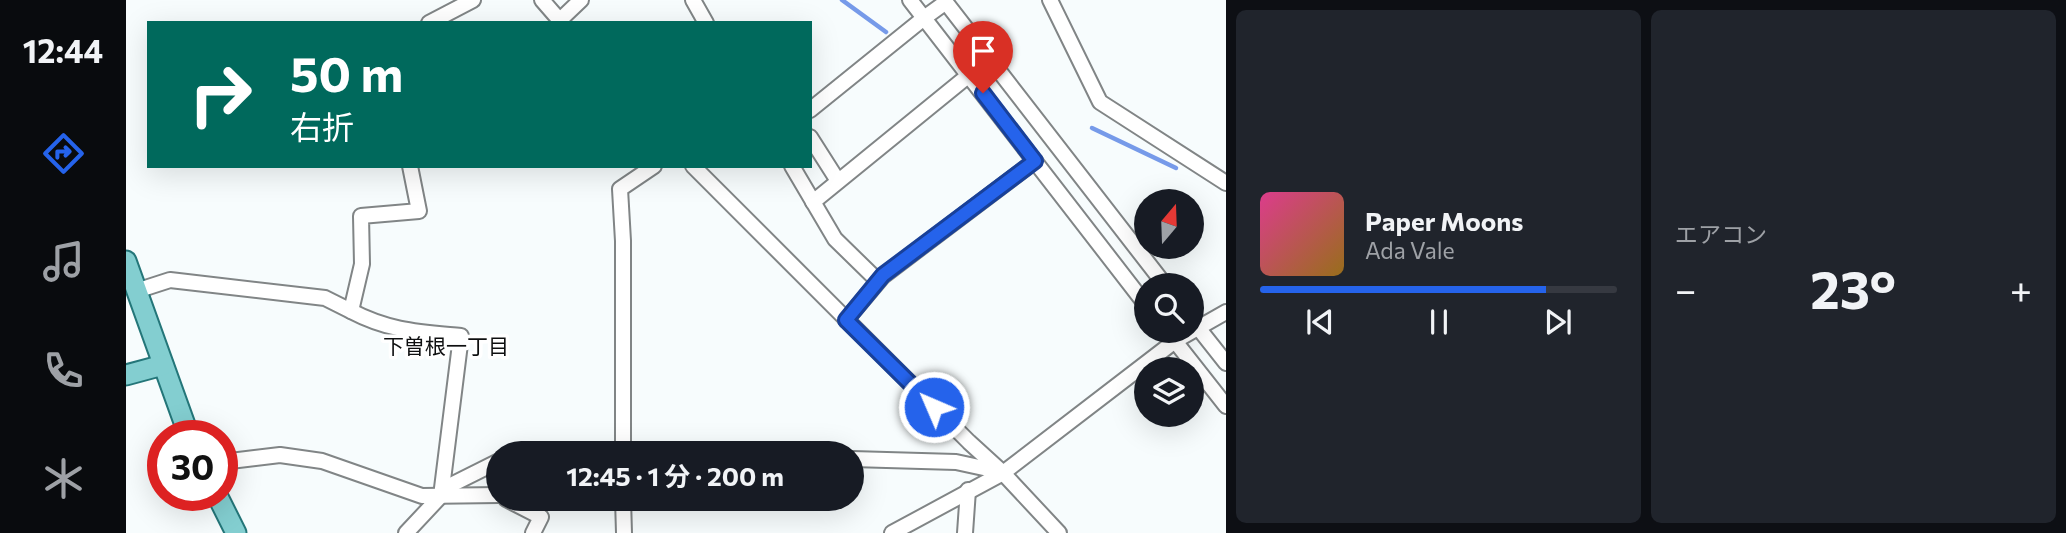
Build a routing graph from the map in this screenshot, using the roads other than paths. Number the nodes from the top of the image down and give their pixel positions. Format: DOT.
graph roads {
  1 [pos="473,0"];
  2 [pos="542,0"];
  3 [pos="581,0"];
  4 [pos="693,0"];
  5 [pos="911,0"];
  6 [pos="1050,0"];
  7 [pos="945,1"];
  8 [pos="924,18"];
  9 [pos="433,21"];
  10 [pos="561,21"];
  11 [pos="705,21"];
  12 [pos="969,75"];
  13 [pos="812,108"];
  14 [pos="812,140"];
  15 [pos="1035,161"];
  16 [pos="410,168"];
  17 [pos="651,168"];
  18 [pos="695,168"];
  19 [pos="793,168"];
  20 [pos="838,181"];
  21 [pos="1226,183"];
  22 [pos="813,202"];
  23 [pos="126,261"];
  24 [pos="1156,273"];
  25 [pos="878,281"];
  26 [pos="1134,289"];
  27 [pos="136,291"];
  28 [pos="351,311"];
  29 [pos="1226,312"];
  30 [pos="846,320"];
  31 [pos="1204,321"];
  32 [pos="1204,335"];
  33 [pos="1162,343"];
  34 [pos="1176,343"];
  35 [pos="1226,363"];
  36 [pos="163,365"];
  37 [pos="126,375"];
  38 [pos="1226,406"];
  39 [pos="183,420"];
  40 [pos="623,441"];
  41 [pos="864,459"];
  42 [pos="238,460"];
  43 [pos="486,468"];
  44 [pos="1003,473"];
  45 [pos="968,491"];
  46 [pos="486,495"];
  47 [pos="440,496"];
  48 [pos="225,511"];
  49 [pos="529,511"];
  50 [pos="623,511"];
  51 [pos="236,533"];
  52 [pos="406,533"];
  53 [pos="533,533"];
  54 [pos="624,533"];
  55 [pos="892,533"];
  56 [pos="965,533"];
  57 [pos="1059,533"];
  1 -- 9 [label="street"];
  2 -- 10 [label="street"];
  3 -- 10 [label="street"];
  4 -- 11 [label="street"];
  5 -- 8 [label="street"];
  6 -- 21 [label="street"];
  7 -- 8 [label="street"];
  7 -- 24 [label="street"];
  8 -- 12 [label="street"];
  8 -- 13 [label="street"];
  12 -- 15 [label="street"];
  12 -- 20 [label="street"];
  14 -- 20 [label="street"];
  15 -- 25 [label="street"];
  15 -- 26 [label="street"];
  16 -- 28 [label="street"];
  17 -- 40 [label="street"];
  18 -- 30 [label="street"];
  19 -- 22 [label="street"];
  20 -- 22 [label="street"];
  22 -- 25 [label="street"];
  23 -- 27 [label="main road"];
  25 -- 30 [label="street"];
  27 -- 28 [label="street"];
  27 -- 36 [label="main road"];
  28 -- 47 [label="street"];
  29 -- 31 [label="street"];
  30 -- 44 [label="street"];
  32 -- 35 [label="street"];
  33 -- 44 [label="street"];
  34 -- 38 [label="street"];
  36 -- 37 [label="main road"];
  36 -- 39 [label="main road"];
  41 -- 44 [label="street"];
  42 -- 47 [label="street"];
  43 -- 47 [label="street"];
  44 -- 45 [label="street"];
  44 -- 57 [label="street"];
  45 -- 55 [label="street"];
  45 -- 56 [label="street"];
  46 -- 47 [label="street"];
  47 -- 52 [label="street"];
  48 -- 51 [label="main road"];
  49 -- 53 [label="street"];
  50 -- 54 [label="street"];
}
